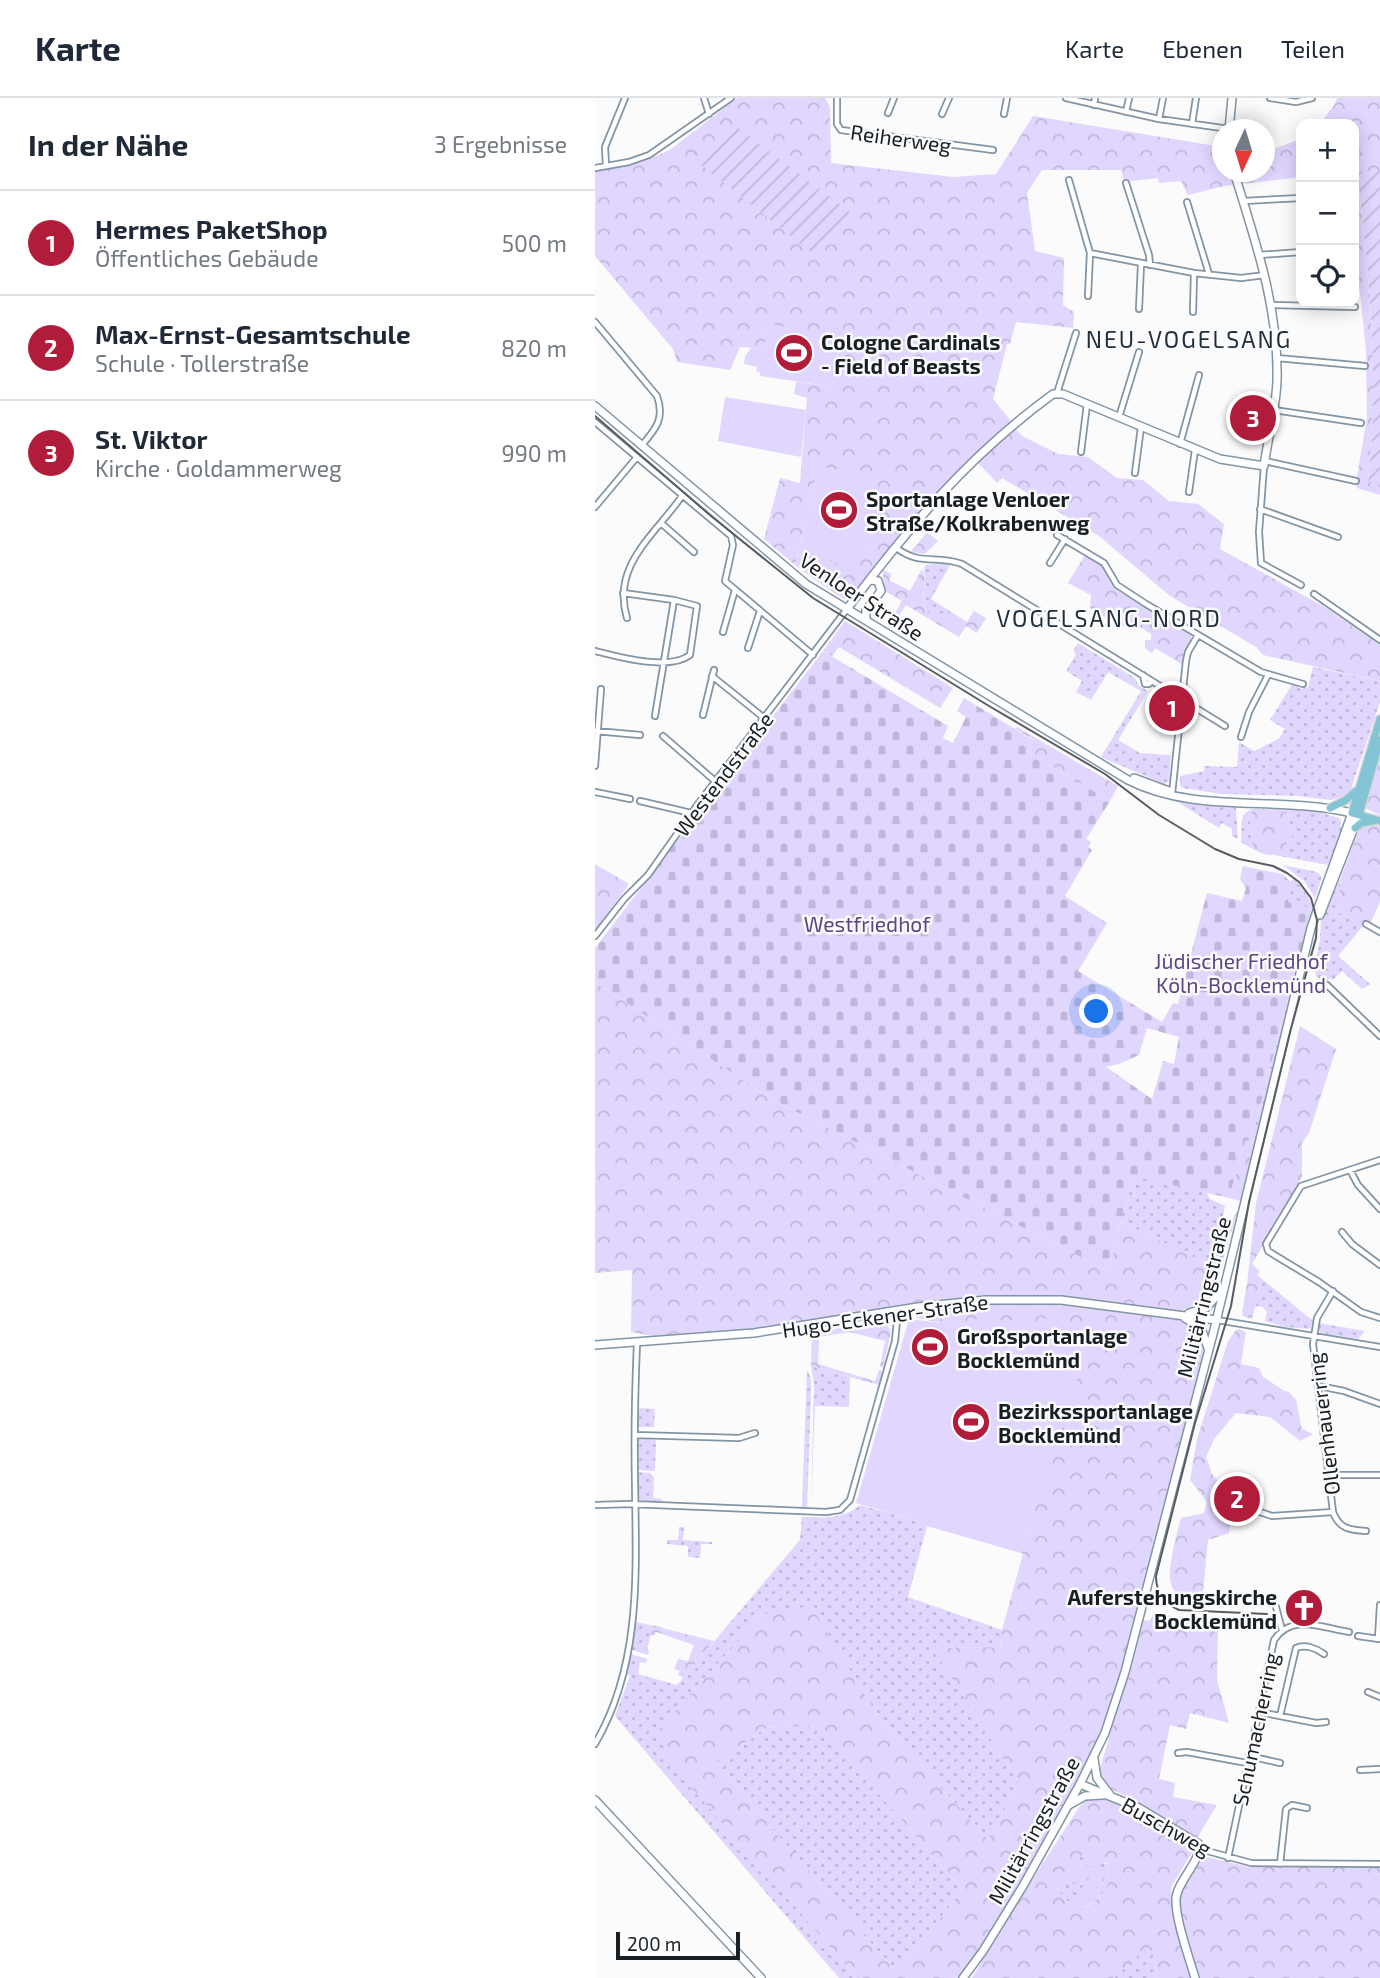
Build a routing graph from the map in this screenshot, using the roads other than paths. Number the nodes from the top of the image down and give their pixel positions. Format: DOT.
graph roads {
  1 [pos="625,98"];
  2 [pos="704,98"];
  3 [pos="731,98"];
  4 [pos="837,98"];
  5 [pos="894,98"];
  6 [pos="949,98"];
  7 [pos="1006,98"];
  8 [pos="1066,98"];
  9 [pos="1095,98"];
  10 [pos="1129,98"];
  11 [pos="1163,98"];
  12 [pos="1196,98"];
  13 [pos="1232,98"];
  14 [pos="1270,98"];
  15 [pos="1312,98"];
  16 [pos="1094,105"];
  17 [pos="1126,112"];
  18 [pos="888,113"];
  19 [pos="709,114"];
  20 [pos="942,114"];
  21 [pos="1004,114"];
  22 [pos="1159,119"];
  23 [pos="1230,119"];
  24 [pos="1192,124"];
  25 [pos="1212,127"];
  26 [pos="993,150"];
  27 [pos="606,166"];
  28 [pos="595,168"];
  29 [pos="1069,180"];
  30 [pos="1237,182"];
  31 [pos="1126,183"];
  32 [pos="1296,198"];
  33 [pos="1243,201"];
  34 [pos="1187,202"];
  35 [pos="1296,252"];
  36 [pos="1090,253"];
  37 [pos="1259,254"];
  38 [pos="1141,264"];
  39 [pos="1150,265"];
  40 [pos="1194,273"];
  41 [pos="1209,274"];
  42 [pos="1265,275"];
  43 [pos="1088,296"];
  44 [pos="1272,305"];
  45 [pos="1296,306"];
  46 [pos="1139,309"];
  47 [pos="1193,312"];
  48 [pos="595,322"];
  49 [pos="1076,333"];
  50 [pos="1139,352"];
  51 [pos="1277,358"];
  52 [pos="1366,366"];
  53 [pos="1199,375"];
  54 [pos="1058,393"];
  55 [pos="595,404"];
  56 [pos="1087,404"];
  57 [pos="1274,410"];
  58 [pos="1119,418"];
  59 [pos="595,422"];
  60 [pos="1361,423"];
  61 [pos="1141,427"];
  62 [pos="1180,444"];
  63 [pos="642,445"];
  64 [pos="1195,450"];
  65 [pos="1081,452"];
  66 [pos="637,457"];
  67 [pos="1264,463"];
  68 [pos="1135,473"];
  69 [pos="1356,481"];
  70 [pos="1189,492"];
  71 [pos="682,496"];
  72 [pos="595,506"];
  73 [pos="1260,509"];
  74 [pos="660,523"];
  75 [pos="1057,535"];
  76 [pos="1338,537"];
  77 [pos="1065,539"];
  78 [pos="895,547"];
  79 [pos="694,552"];
  80 [pos="1050,563"];
  81 [pos="880,566"];
  82 [pos="871,580"];
  83 [pos="881,583"];
  84 [pos="1301,585"];
  85 [pos="735,590"];
  86 [pos="624,593"];
  87 [pos="1314,594"];
  88 [pos="854,599"];
  89 [pos="674,600"];
  90 [pos="835,601"];
  91 [pos="847,609"];
  92 [pos="760,611"];
  93 [pos="627,618"];
  94 [pos="866,620"];
  95 [pos="723,632"];
  96 [pos="1198,635"];
  97 [pos="1380,640"];
  98 [pos="748,648"];
  99 [pos="595,652"];
  100 [pos="813,655"];
  101 [pos="664,662"];
  102 [pos="714,670"];
  103 [pos="1268,675"];
  104 [pos="712,676"];
  105 [pos="1303,684"];
  106 [pos="601,688"];
  107 [pos="1182,700"];
  108 [pos="703,715"];
  109 [pos="655,716"];
  110 [pos="764,718"];
  111 [pos="1380,719"];
  112 [pos="1225,726"];
  113 [pos="596,731"];
  114 [pos="640,735"];
  115 [pos="663,736"];
  116 [pos="1241,737"];
  117 [pos="1380,740"];
  118 [pos="595,766"];
  119 [pos="715,781"];
  120 [pos="1359,788"];
  121 [pos="595,792"];
  122 [pos="1172,794"];
  123 [pos="630,799"];
  124 [pos="641,801"];
  125 [pos="1330,808"];
  126 [pos="691,813"];
  127 [pos="1355,814"];
  128 [pos="1379,821"];
  129 [pos="1351,828"];
  130 [pos="1366,924"];
  131 [pos="1380,932"];
  132 [pos="595,936"];
  133 [pos="1327,985"];
  134 [pos="1380,1036"];
  135 [pos="1380,1160"];
  136 [pos="1350,1170"];
  137 [pos="1380,1209"];
  138 [pos="1342,1232"];
  139 [pos="1380,1265"];
  140 [pos="1223,1288"];
  141 [pos="1333,1291"];
  142 [pos="898,1310"];
  143 [pos="1174,1314"];
  144 [pos="1380,1318"];
  145 [pos="1216,1320"];
  146 [pos="1313,1336"];
  147 [pos="637,1343"];
  148 [pos="595,1345"];
  149 [pos="1380,1347"];
  150 [pos="1208,1350"];
  151 [pos="1319,1385"];
  152 [pos="1380,1404"];
  153 [pos="755,1433"];
  154 [pos="635,1435"];
  155 [pos="1329,1475"];
  156 [pos="1380,1475"];
  157 [pos="635,1504"];
  158 [pos="595,1505"];
  159 [pos="1260,1512"];
  160 [pos="1333,1512"];
  161 [pos="1366,1531"];
  162 [pos="1380,1605"];
  163 [pos="1276,1607"];
  164 [pos="1282,1630"];
  165 [pos="1349,1632"];
  166 [pos="1358,1636"];
  167 [pos="1379,1639"];
  168 [pos="1324,1654"];
  169 [pos="1368,1692"];
  170 [pos="1380,1697"];
  171 [pos="1258,1712"];
  172 [pos="1280,1716"];
  173 [pos="1326,1722"];
  174 [pos="595,1744"];
  175 [pos="1178,1753"];
  176 [pos="1249,1756"];
  177 [pos="1094,1758"];
  178 [pos="1247,1763"];
  179 [pos="1279,1763"];
  180 [pos="1380,1769"];
  181 [pos="1360,1770"];
  182 [pos="1080,1784"];
  183 [pos="1111,1796"];
  184 [pos="595,1800"];
  185 [pos="1068,1805"];
  186 [pos="1307,1808"];
  187 [pos="1200,1849"];
  188 [pos="1228,1858"];
  189 [pos="1280,1864"];
  190 [pos="1380,1864"];
  191 [pos="761,1978"];
  192 [pos="963,1978"];
  193 [pos="1195,1978"];
  1 -- 27 [label="street"];
  2 -- 19 [label="street"];
  3 -- 19 [label="street"];
  4 -- 26 [label="street, Reiherweg"];
  5 -- 18 [label="street"];
  6 -- 20 [label="street"];
  7 -- 21 [label="street"];
  8 -- 16 [label="street"];
  9 -- 16 [label="street"];
  10 -- 17 [label="street"];
  11 -- 22 [label="street"];
  12 -- 24 [label="street"];
  13 -- 23 [label="main road"];
  14 -- 15 [label="street"];
  16 -- 17 [label="street"];
  17 -- 22 [label="street"];
  19 -- 27 [label="street"];
  22 -- 24 [label="street"];
  24 -- 25 [label="street"];
  27 -- 28 [label="street"];
  29 -- 36 [label="street"];
  30 -- 33 [label="main road"];
  31 -- 39 [label="street"];
  32 -- 33 [label="street"];
  33 -- 37 [label="main road"];
  34 -- 41 [label="street"];
  35 -- 37 [label="street"];
  36 -- 38 [label="street"];
  36 -- 43 [label="street"];
  37 -- 42 [label="main road"];
  38 -- 39 [label="street"];
  38 -- 46 [label="street"];
  39 -- 40 [label="street"];
  40 -- 41 [label="street"];
  40 -- 47 [label="street"];
  41 -- 42 [label="street"];
  42 -- 44 [label="main road"];
  44 -- 45 [label="street"];
  44 -- 51 [label="main road"];
  48 -- 63 [label="street"];
  49 -- 54 [label="street"];
  50 -- 58 [label="street"];
  51 -- 52 [label="street"];
  51 -- 57 [label="main road"];
  53 -- 62 [label="street"];
  54 -- 56 [label="main road"];
  54 -- 78 [label="main road"];
  55 -- 63 [label="main road, Venloer Straße"];
  56 -- 58 [label="main road"];
  56 -- 65 [label="street"];
  57 -- 60 [label="street"];
  57 -- 67 [label="main road"];
  58 -- 61 [label="main road"];
  59 -- 66 [label="street"];
  61 -- 62 [label="main road"];
  61 -- 68 [label="street"];
  62 -- 64 [label="main road"];
  63 -- 90 [label="main road, Venloer Straße"];
  64 -- 67 [label="main road"];
  64 -- 70 [label="street"];
  66 -- 71 [label="street"];
  66 -- 72 [label="street"];
  67 -- 69 [label="street"];
  67 -- 73 [label="street"];
  71 -- 74 [label="street"];
  71 -- 85 [label="street"];
  73 -- 76 [label="street"];
  73 -- 84 [label="street"];
  74 -- 79 [label="street"];
  74 -- 86 [label="street"];
  75 -- 77 [label="street"];
  77 -- 80 [label="street"];
  77 -- 96 [label="street"];
  78 -- 81 [label="main road"];
  78 -- 107 [label="street"];
  81 -- 82 [label="main road"];
  81 -- 83 [label="main road"];
  82 -- 83 [label="main road"];
  82 -- 88 [label="main road"];
  83 -- 94 [label="main road"];
  85 -- 92 [label="street"];
  85 -- 95 [label="street"];
  86 -- 89 [label="street"];
  86 -- 93 [label="street"];
  87 -- 97 [label="street"];
  88 -- 90 [label="main road"];
  88 -- 91 [label="main road"];
  89 -- 101 [label="street"];
  89 -- 101 [label="street"];
  90 -- 91 [label="main road, Venloer Straße"];
  91 -- 94 [label="main road, Venloer Straße"];
  91 -- 100 [label="street, Westendstraße"];
  92 -- 98 [label="street"];
  92 -- 100 [label="street"];
  94 -- 122 [label="main road, Venloer Straße"];
  96 -- 103 [label="street"];
  96 -- 107 [label="street"];
  99 -- 101 [label="street"];
  100 -- 110 [label="street, Westendstraße"];
  101 -- 109 [label="street"];
  102 -- 104 [label="street"];
  103 -- 105 [label="street"];
  103 -- 116 [label="street"];
  104 -- 108 [label="street"];
  104 -- 110 [label="street"];
  106 -- 113 [label="street"];
  107 -- 112 [label="street"];
  107 -- 122 [label="street"];
  110 -- 119 [label="street, Westendstraße"];
  111 -- 120 [label="main road"];
  113 -- 114 [label="street"];
  113 -- 118 [label="street"];
  115 -- 119 [label="street"];
  117 -- 127 [label="main road"];
  119 -- 126 [label="street, Westendstraße"];
  120 -- 125 [label="main road"];
  120 -- 127 [label="main road"];
  121 -- 123 [label="street"];
  122 -- 125 [label="main road, Venloer Straße"];
  124 -- 126 [label="street"];
  125 -- 127 [label="main road, Venloer Straße"];
  125 -- 129 [label="main road"];
  126 -- 132 [label="street, Westendstraße"];
  127 -- 128 [label="main road, Venloer Straße"];
  127 -- 129 [label="main road, Militärringstraße"];
  128 -- 129 [label="main road"];
  129 -- 140 [label="main road, Militärringstraße"];
  130 -- 131 [label="street"];
  133 -- 134 [label="street"];
  135 -- 136 [label="street"];
  136 -- 137 [label="street"];
  136 -- 141 [label="street"];
  138 -- 139 [label="street"];
  140 -- 143 [label="main road"];
  140 -- 145 [label="main road, Militärringstraße"];
  141 -- 144 [label="street"];
  141 -- 146 [label="street"];
  142 -- 143 [label="main road, Hugo-Eckener-Straße"];
  142 -- 147 [label="main road, Hugo-Eckener-Straße"];
  142 -- 157 [label="street"];
  143 -- 145 [label="main road, Hugo-Eckener-Straße"];
  143 -- 150 [label="main road"];
  145 -- 146 [label="street, Ollenhauerring"];
  145 -- 150 [label="main road, Militärringstraße"];
  146 -- 149 [label="street, Ollenhauerring"];
  146 -- 151 [label="street, Ollenhauerring"];
  147 -- 148 [label="main road, Hugo-Eckener-Straße"];
  147 -- 154 [label="street"];
  150 -- 177 [label="main road, Militärringstraße"];
  151 -- 152 [label="street"];
  151 -- 155 [label="street, Ollenhauerring"];
  153 -- 154 [label="street"];
  154 -- 157 [label="street"];
  155 -- 156 [label="street"];
  155 -- 160 [label="street, Ollenhauerring"];
  157 -- 158 [label="street"];
  157 -- 174 [label="street"];
  159 -- 160 [label="street"];
  160 -- 161 [label="street, Ollenhauerring"];
  162 -- 167 [label="street"];
  163 -- 164 [label="street"];
  164 -- 165 [label="street, Schumacherring"];
  164 -- 171 [label="street, Schumacherring"];
  166 -- 167 [label="street"];
  168 -- 172 [label="street"];
  169 -- 170 [label="street"];
  171 -- 172 [label="street"];
  171 -- 176 [label="street, Schumacherring"];
  172 -- 173 [label="street"];
  175 -- 178 [label="street"];
  176 -- 178 [label="street, Schumacherring"];
  176 -- 179 [label="street"];
  177 -- 182 [label="main road, Militärringstraße"];
  177 -- 183 [label="main road"];
  178 -- 188 [label="street, Schumacherring"];
  180 -- 181 [label="street"];
  182 -- 183 [label="main road, Buschweg"];
  182 -- 185 [label="main road, Militärringstraße"];
  183 -- 185 [label="main road"];
  183 -- 187 [label="main road, Buschweg"];
  184 -- 191 [label="main road"];
  185 -- 192 [label="main road, Militärringstraße"];
  186 -- 189 [label="street"];
  187 -- 188 [label="street, Buschweg"];
  187 -- 193 [label="main road"];
  188 -- 189 [label="street, Buschweg"];
  189 -- 190 [label="street, Buschweg"];
}
